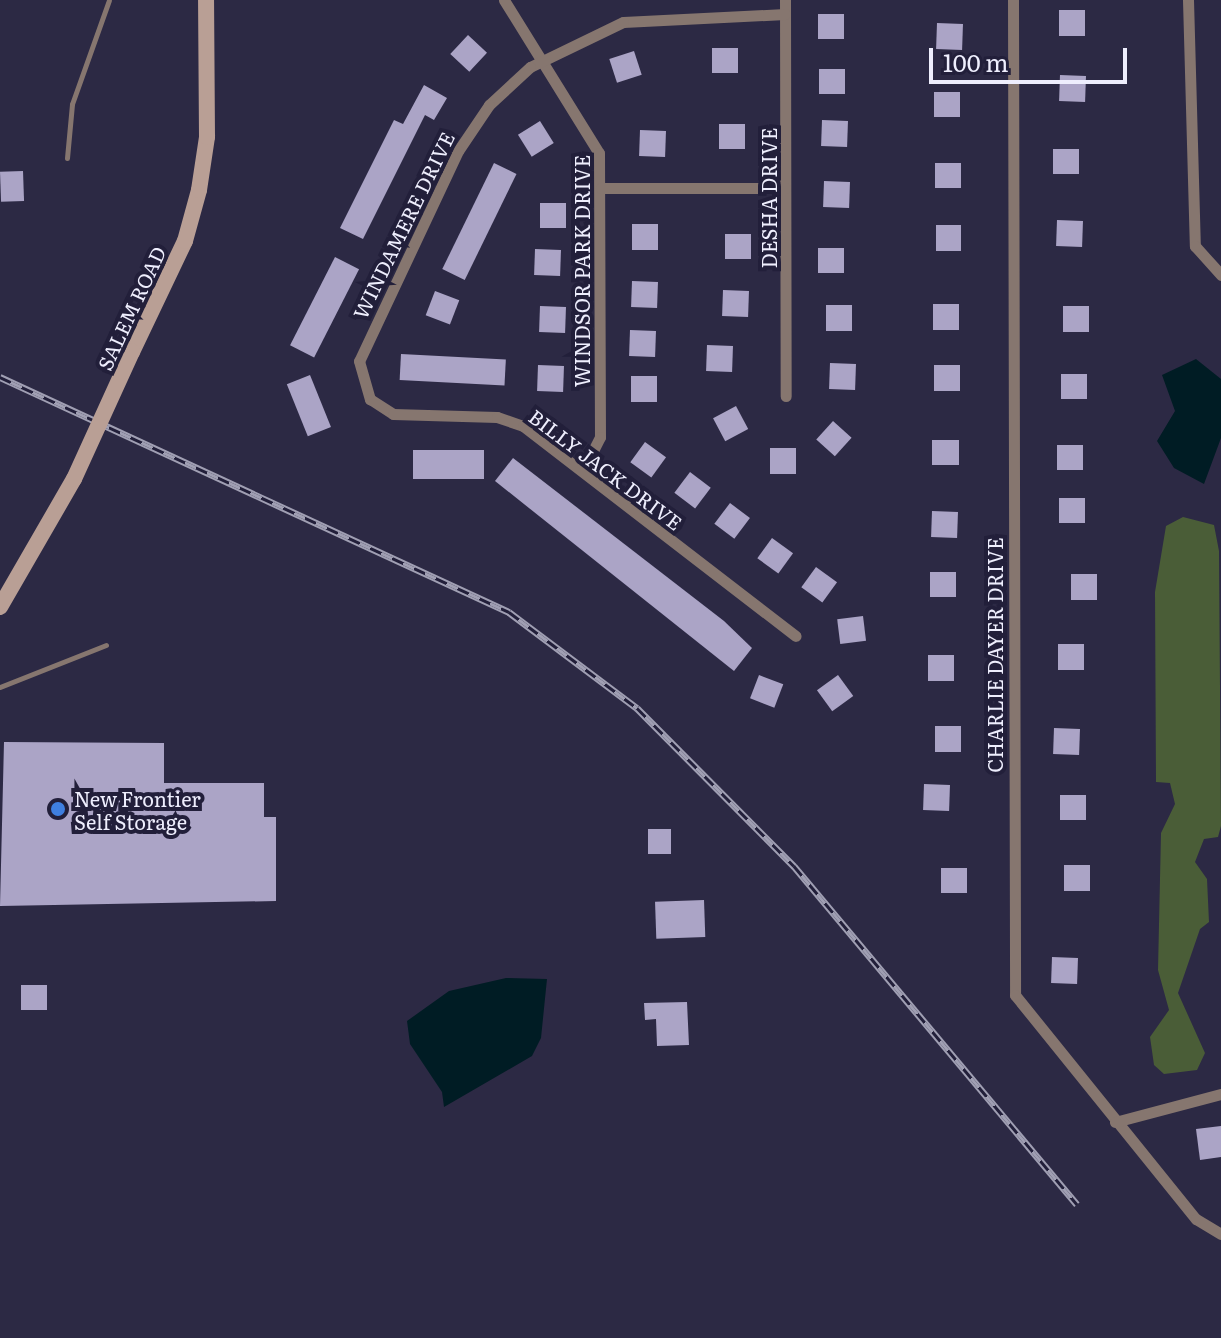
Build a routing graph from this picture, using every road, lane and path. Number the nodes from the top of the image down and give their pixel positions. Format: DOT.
graph roads {
  1 [pos="109,0"];
  2 [pos="206,0"];
  3 [pos="504,0"];
  4 [pos="785,0"];
  5 [pos="1013,0"];
  6 [pos="1188,0"];
  7 [pos="785,14"];
  8 [pos="543,59"];
  9 [pos="67,158"];
  10 [pos="601,188"];
  11 [pos="785,188"];
  12 [pos="1221,275"];
  13 [pos="786,396"];
  14 [pos="370,399"];
  15 [pos="583,470"];
  16 [pos="0,607"];
  17 [pos="796,636"];
  18 [pos="106,645"];
  19 [pos="0,687"];
  20 [pos="1221,1094"];
  21 [pos="1115,1122"];
  22 [pos="1220,1234"];
  1 -- 9 [label="lane"];
  2 -- 16 [label="main road, SALEM ROAD, bridge"];
  3 -- 8 [label="street, WINDSOR PARK DRIVE"];
  4 -- 7 [label="street, DESHA DRIVE"];
  5 -- 21 [label="street, CHARLIE DAYER DRIVE"];
  6 -- 12 [label="street"];
  7 -- 8 [label="street, WINDAMERE DRIVE"];
  7 -- 11 [label="street, DESHA DRIVE"];
  8 -- 10 [label="street, WINDSOR PARK DRIVE"];
  8 -- 14 [label="street, WINDAMERE DRIVE"];
  10 -- 11 [label="street"];
  10 -- 15 [label="street, WINDSOR PARK DRIVE"];
  11 -- 13 [label="street, DESHA DRIVE"];
  14 -- 15 [label="street, BILLY JACK DRIVE"];
  15 -- 17 [label="street, BILLY JACK DRIVE"];
  18 -- 19 [label="lane"];
  20 -- 21 [label="street"];
  21 -- 22 [label="street, CHARLIE DAYER DRIVE"];
}
